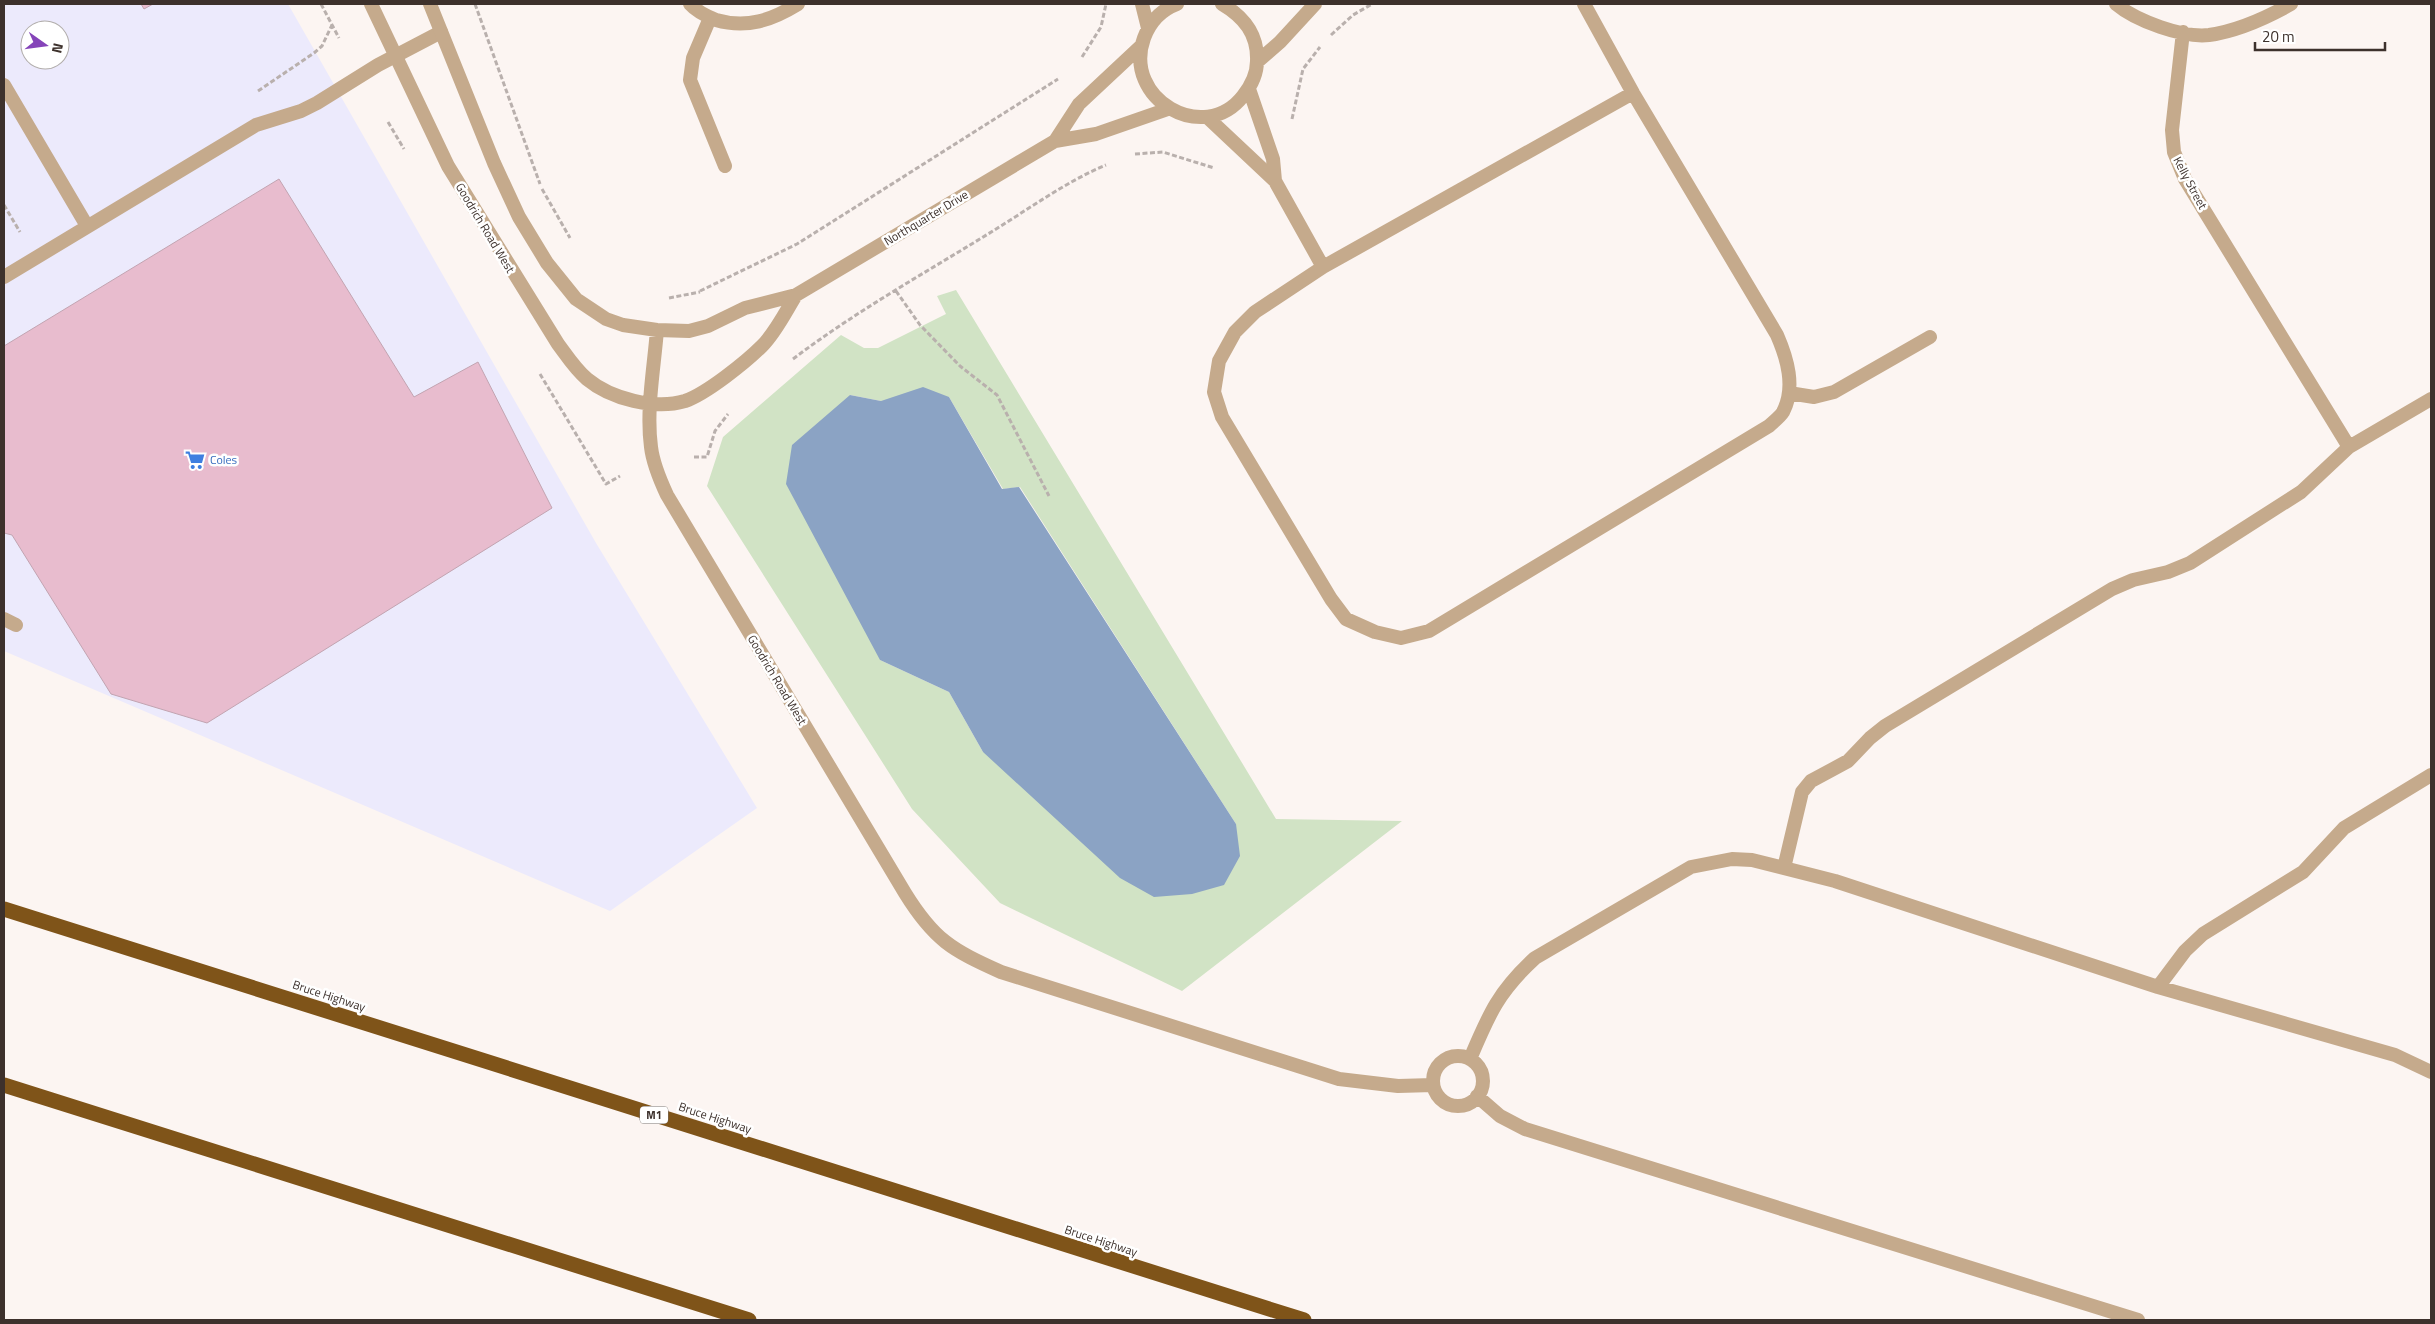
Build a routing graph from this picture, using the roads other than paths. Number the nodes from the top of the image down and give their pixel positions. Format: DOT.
graph roads {
  1 [pos="371,4"];
  2 [pos="430,4"];
  3 [pos="690,4"];
  4 [pos="798,4"];
  5 [pos="1142,4"];
  6 [pos="1177,4"];
  7 [pos="1222,4"];
  8 [pos="1314,4"];
  9 [pos="1584,4"];
  10 [pos="2116,4"];
  11 [pos="2291,4"];
  12 [pos="710,18"];
  13 [pos="1148,28"];
  14 [pos="441,32"];
  15 [pos="2183,32"];
  16 [pos="1141,46"];
  17 [pos="395,56"];
  18 [pos="1257,62"];
  19 [pos="4,85"];
  20 [pos="1249,89"];
  21 [pos="1633,93"];
  22 [pos="1168,109"];
  23 [pos="1207,116"];
  24 [pos="1055,142"];
  25 [pos="725,166"];
  26 [pos="1275,181"];
  27 [pos="87,226"];
  28 [pos="1323,267"];
  29 [pos="4,278"];
  30 [pos="796,295"];
  31 [pos="657,330"];
  32 [pos="1930,337"];
  33 [pos="1789,393"];
  34 [pos="2431,399"];
  35 [pos="651,403"];
  36 [pos="2350,447"];
  37 [pos="2431,775"];
  38 [pos="1784,868"];
  39 [pos="4,909"];
  40 [pos="2158,987"];
  41 [pos="1470,1059"];
  42 [pos="2431,1072"];
  43 [pos="4,1085"];
  44 [pos="1434,1085"];
  45 [pos="1477,1096"];
  46 [pos="749,1320"];
  47 [pos="1304,1320"];
  48 [pos="2138,1320"];
  1 -- 17 [label="street, Goodrich Road West"];
  2 -- 14 [label="street"];
  3 -- 12 [label="street"];
  4 -- 12 [label="street"];
  5 -- 13 [label="street"];
  6 -- 13 [label="street"];
  7 -- 18 [label="street"];
  8 -- 18 [label="street"];
  9 -- 21 [label="street"];
  10 -- 15 [label="street"];
  11 -- 15 [label="street"];
  12 -- 25 [label="street"];
  13 -- 16 [label="street"];
  14 -- 17 [label="street"];
  14 -- 31 [label="street"];
  15 -- 36 [label="street, Kelly Street"];
  16 -- 22 [label="street"];
  16 -- 24 [label="street, Northquarter Drive"];
  17 -- 27 [label="street"];
  17 -- 35 [label="street, Goodrich Road West"];
  18 -- 20 [label="street"];
  19 -- 27 [label="street"];
  20 -- 23 [label="street"];
  20 -- 26 [label="street"];
  21 -- 28 [label="street"];
  21 -- 33 [label="street"];
  22 -- 23 [label="street"];
  22 -- 24 [label="street, Northquarter Drive"];
  23 -- 26 [label="street"];
  24 -- 30 [label="street, Northquarter Drive"];
  26 -- 28 [label="street"];
  27 -- 29 [label="street"];
  28 -- 33 [label="street"];
  30 -- 31 [label="street, Northquarter Drive"];
  30 -- 35 [label="street, Northquarter Drive"];
  31 -- 35 [label="street, Goodrich Road West"];
  32 -- 33 [label="street"];
  34 -- 36 [label="street"];
  35 -- 44 [label="street, Goodrich Road West"];
  36 -- 38 [label="street"];
  37 -- 40 [label="street"];
  38 -- 40 [label="street"];
  38 -- 41 [label="street"];
  39 -- 47 [label="highway, Bruce Highway / M1"];
  40 -- 42 [label="street"];
  41 -- 44 [label="street"];
  41 -- 45 [label="street"];
  43 -- 46 [label="highway"];
  44 -- 45 [label="street"];
  45 -- 48 [label="street"];
}
